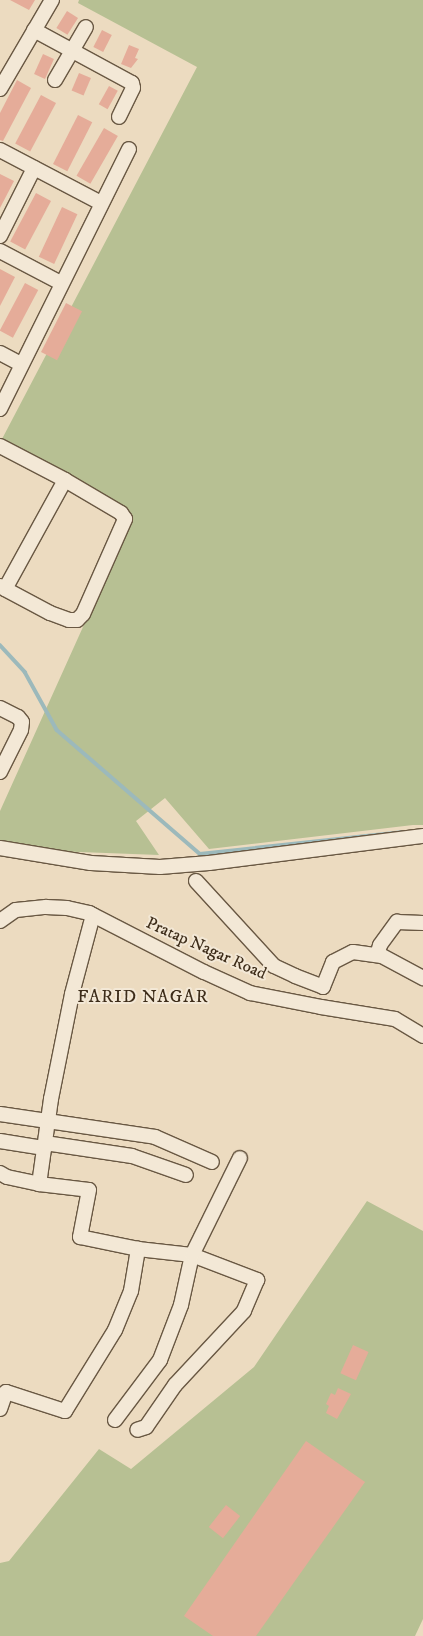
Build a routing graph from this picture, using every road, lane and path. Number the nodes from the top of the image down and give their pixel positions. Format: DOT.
graph roads {
  1 [pos="46,2"];
  2 [pos="86,27"];
  3 [pos="34,30"];
  4 [pos="73,50"];
  5 [pos="55,80"];
  6 [pos="0,89"];
  7 [pos="119,117"];
  8 [pos="129,149"];
  9 [pos="0,150"];
  10 [pos="34,168"];
  11 [pos="102,203"];
  12 [pos="0,236"];
  13 [pos="0,251"];
  14 [pos="61,283"];
  15 [pos="0,353"];
  16 [pos="21,364"];
  17 [pos="0,409"];
  18 [pos="0,446"];
  19 [pos="65,480"];
  20 [pos="2,588"];
  21 [pos="0,708"];
  22 [pos="0,772"];
  23 [pos="423,836"];
  24 [pos="0,848"];
  25 [pos="196,881"];
  26 [pos="93,915"];
  27 [pos="0,922"];
  28 [pos="423,923"];
  29 [pos="376,955"];
  30 [pos="423,978"];
  31 [pos="423,1036"];
  32 [pos="0,1114"];
  33 [pos="48,1122"];
  34 [pos="0,1141"];
  35 [pos="44,1146"];
  36 [pos="240,1158"];
  37 [pos="212,1162"];
  38 [pos="0,1173"];
  39 [pos="186,1175"];
  40 [pos="39,1184"];
  41 [pos="138,1249"];
  42 [pos="192,1255"];
  43 [pos="0,1409"];
  44 [pos="115,1420"];
  45 [pos="137,1430"];
  1 -- 3 [label="street"];
  2 -- 4 [label="street"];
  3 -- 4 [label="street"];
  3 -- 6 [label="street"];
  4 -- 5 [label="street"];
  4 -- 7 [label="street"];
  8 -- 11 [label="street"];
  9 -- 10 [label="street"];
  10 -- 11 [label="street"];
  10 -- 12 [label="street"];
  11 -- 14 [label="street"];
  13 -- 14 [label="street"];
  14 -- 16 [label="street"];
  15 -- 16 [label="street"];
  16 -- 17 [label="street"];
  18 -- 19 [label="street"];
  19 -- 20 [label="street"];
  19 -- 20 [label="street"];
  21 -- 22 [label="street"];
  23 -- 24 [label="street"];
  25 -- 29 [label="street"];
  26 -- 27 [label="street, Pratap Nagar Road"];
  26 -- 31 [label="street, Pratap Nagar Road"];
  26 -- 33 [label="street"];
  28 -- 29 [label="street"];
  29 -- 30 [label="street"];
  32 -- 33 [label="street"];
  33 -- 35 [label="street"];
  33 -- 37 [label="street"];
  34 -- 35 [label="street"];
  35 -- 39 [label="street"];
  35 -- 40 [label="street"];
  36 -- 42 [label="street"];
  38 -- 40 [label="street"];
  40 -- 41 [label="street"];
  41 -- 42 [label="street"];
  41 -- 43 [label="street"];
  42 -- 44 [label="street"];
  42 -- 45 [label="street"];
}
